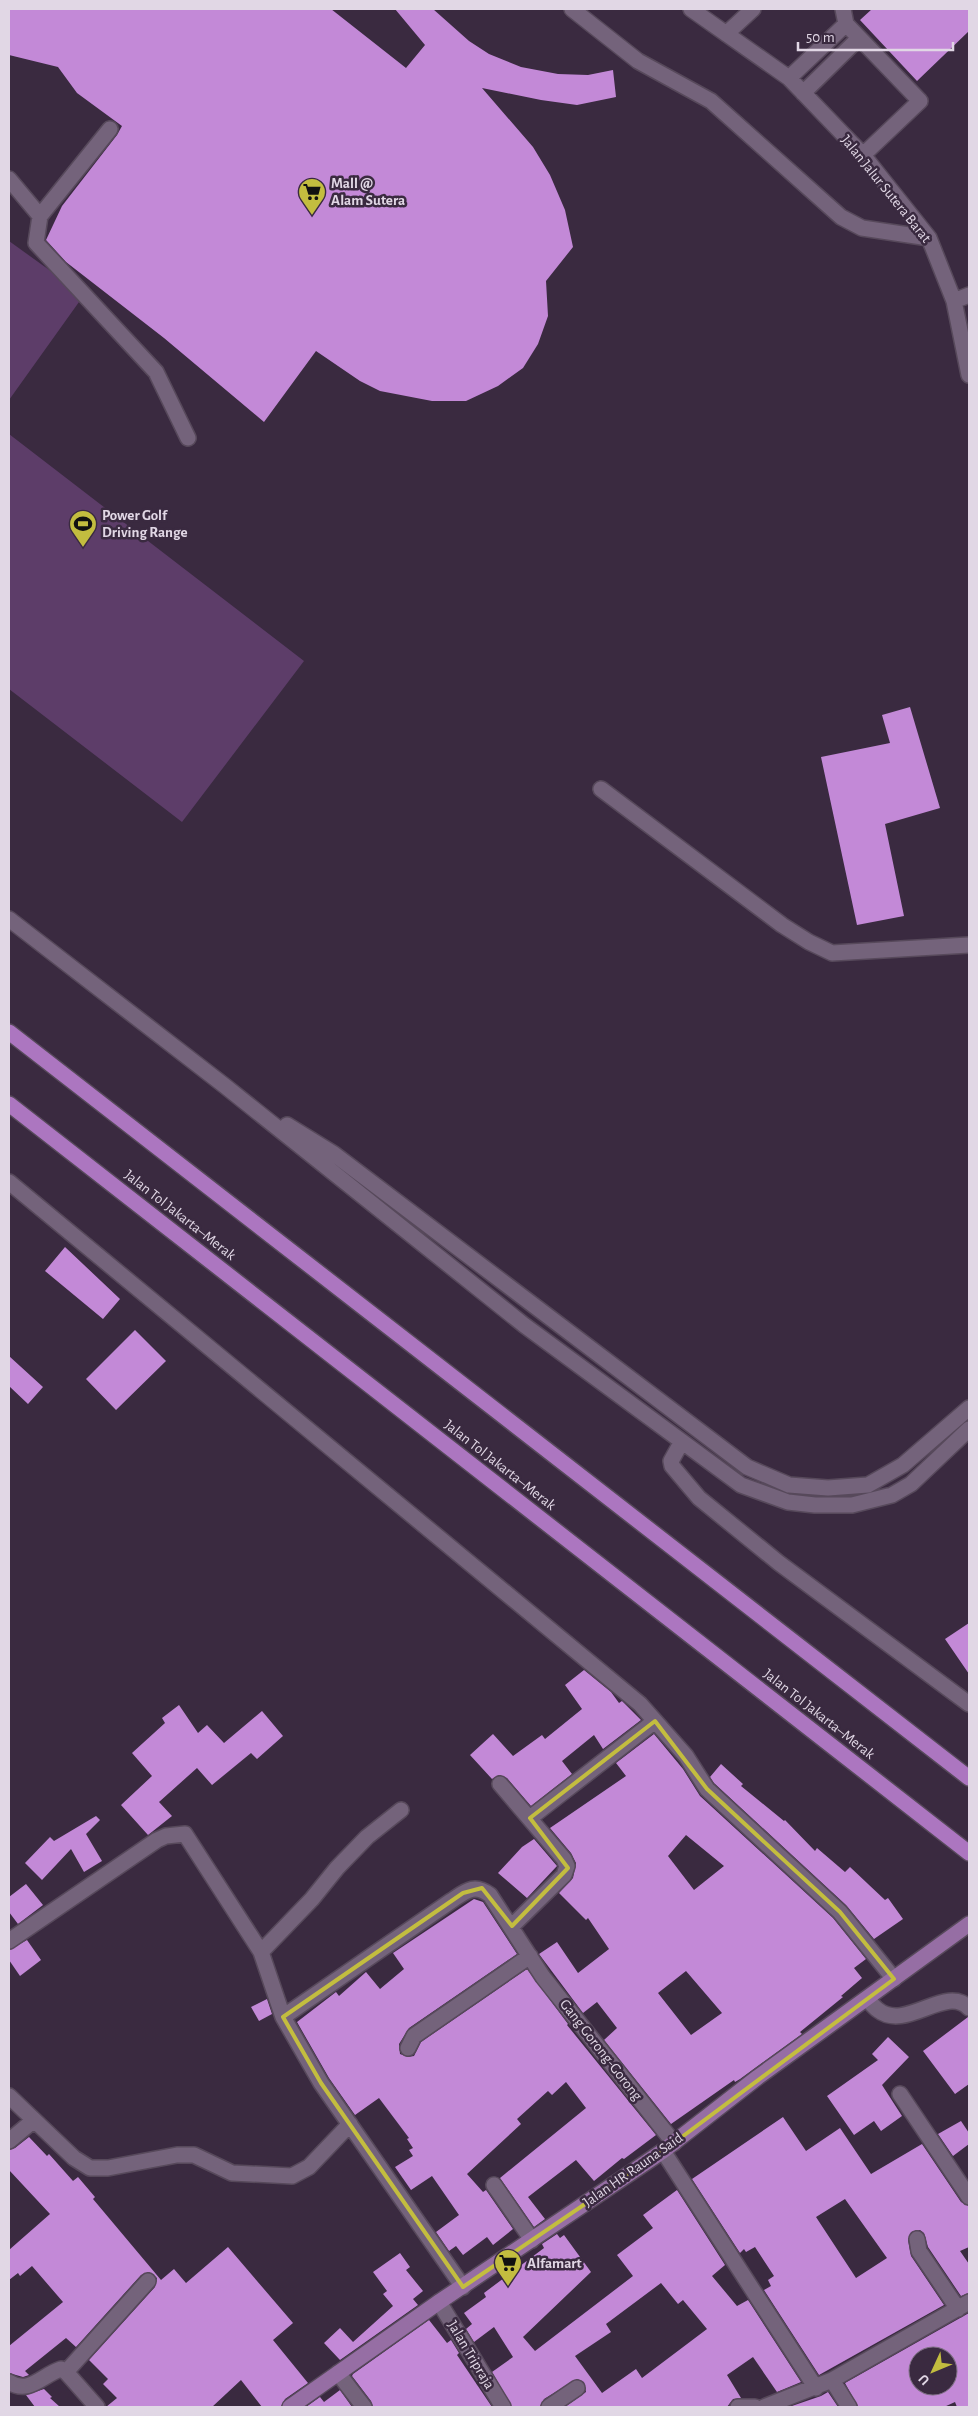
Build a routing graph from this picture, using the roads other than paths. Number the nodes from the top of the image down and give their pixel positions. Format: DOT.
graph roads {
  1 [pos="572,9"];
  2 [pos="691,9"];
  3 [pos="753,9"];
  4 [pos="846,14"];
  5 [pos="726,34"];
  6 [pos="859,38"];
  7 [pos="789,78"];
  8 [pos="804,93"];
  9 [pos="110,129"];
  10 [pos="863,154"];
  11 [pos="9,179"];
  12 [pos="40,216"];
  13 [pos="929,238"];
  14 [pos="969,295"];
  15 [pos="954,301"];
  16 [pos="969,375"];
  17 [pos="188,438"];
  18 [pos="601,789"];
  19 [pos="9,919"];
  20 [pos="969,945"];
  21 [pos="9,1032"];
  22 [pos="225,1086"];
  23 [pos="9,1104"];
  24 [pos="9,1182"];
  25 [pos="969,1408"];
  26 [pos="969,1429"];
  27 [pos="682,1443"];
  28 [pos="969,1704"];
  29 [pos="656,1721"];
  30 [pos="969,1778"];
  31 [pos="500,1784"];
  32 [pos="401,1810"];
  33 [pos="530,1818"];
  34 [pos="969,1853"];
  35 [pos="969,1924"];
  36 [pos="512,1926"];
  37 [pos="9,1941"];
  38 [pos="261,1952"];
  39 [pos="530,1956"];
  40 [pos="894,1979"];
  41 [pos="867,1999"];
  42 [pos="969,2008"];
  43 [pos="283,2017"];
  44 [pos="408,2048"];
  45 [pos="900,2094"];
  46 [pos="9,2096"];
  47 [pos="34,2120"];
  48 [pos="350,2124"];
  49 [pos="9,2141"];
  50 [pos="668,2147"];
  51 [pos="494,2185"];
  52 [pos="969,2197"];
  53 [pos="917,2238"];
  54 [pos="532,2240"];
  55 [pos="148,2281"];
  56 [pos="463,2286"];
  57 [pos="440,2302"];
  58 [pos="963,2305"];
  59 [pos="66,2372"];
  60 [pos="338,2373"];
  61 [pos="832,2380"];
  62 [pos="9,2382"];
  63 [pos="577,2388"];
  64 [pos="816,2388"];
  65 [pos="96,2407"];
  66 [pos="290,2407"];
  67 [pos="364,2407"];
  68 [pos="503,2407"];
  69 [pos="549,2407"];
  70 [pos="738,2407"];
  71 [pos="755,2407"];
  72 [pos="764,2407"];
  73 [pos="849,2407"];
  1 -- 13 [label="street"];
  2 -- 5 [label="street, Jalan Jalur Sutera Barat"];
  3 -- 5 [label="street"];
  4 -- 6 [label="street"];
  4 -- 7 [label="street"];
  5 -- 7 [label="street, Jalan Jalur Sutera Barat"];
  6 -- 8 [label="street"];
  6 -- 10 [label="street"];
  7 -- 8 [label="street, Jalan Jalur Sutera Barat"];
  8 -- 10 [label="street, Jalan Jalur Sutera Barat"];
  9 -- 12 [label="street"];
  10 -- 13 [label="street, Jalan Jalur Sutera Barat"];
  11 -- 12 [label="street"];
  12 -- 17 [label="street"];
  13 -- 15 [label="street, Jalan Jalur Sutera Barat"];
  14 -- 15 [label="street"];
  15 -- 16 [label="street, Jalan Jalur Sutera Barat"];
  18 -- 20 [label="street"];
  19 -- 22 [label="street"];
  21 -- 30 [label="highway"];
  22 -- 25 [label="street"];
  22 -- 27 [label="street"];
  23 -- 34 [label="highway, Jalan Tol Jakarta–Merak"];
  24 -- 29 [label="street"];
  26 -- 27 [label="street"];
  27 -- 28 [label="street"];
  29 -- 33 [label="street"];
  29 -- 40 [label="street"];
  31 -- 33 [label="street"];
  32 -- 38 [label="street"];
  33 -- 36 [label="street"];
  35 -- 40 [label="main road, Jalan HR Rauna Said"];
  36 -- 39 [label="street, Gang Gorong-Gorong"];
  36 -- 43 [label="street, Gang Gorong-Gorong"];
  37 -- 38 [label="street"];
  38 -- 43 [label="street"];
  39 -- 44 [label="street"];
  39 -- 50 [label="street, Gang Gorong-Gorong"];
  40 -- 41 [label="main road, Jalan HR Rauna Said"];
  41 -- 42 [label="street"];
  41 -- 50 [label="main road, Jalan HR Rauna Said"];
  43 -- 48 [label="street"];
  45 -- 52 [label="street"];
  46 -- 47 [label="street"];
  47 -- 48 [label="street"];
  47 -- 49 [label="street"];
  48 -- 56 [label="street"];
  50 -- 54 [label="main road, Jalan HR Rauna Said"];
  50 -- 64 [label="street, Gang Gorong-Gorong"];
  51 -- 54 [label="street"];
  53 -- 58 [label="street"];
  54 -- 56 [label="main road, Jalan HR Rauna Said"];
  55 -- 59 [label="street"];
  56 -- 57 [label="main road, Jalan HR Rauna Said"];
  57 -- 60 [label="main road, Jalan HR Rauna Said"];
  57 -- 68 [label="street, Jalan Tripraja"];
  58 -- 61 [label="street"];
  59 -- 62 [label="street"];
  59 -- 65 [label="street"];
  60 -- 66 [label="main road, Jalan HR Rauna Said"];
  60 -- 67 [label="street"];
  61 -- 64 [label="street"];
  61 -- 73 [label="street"];
  63 -- 69 [label="street"];
  64 -- 72 [label="street"];
  70 -- 71 [label="street"];
}
